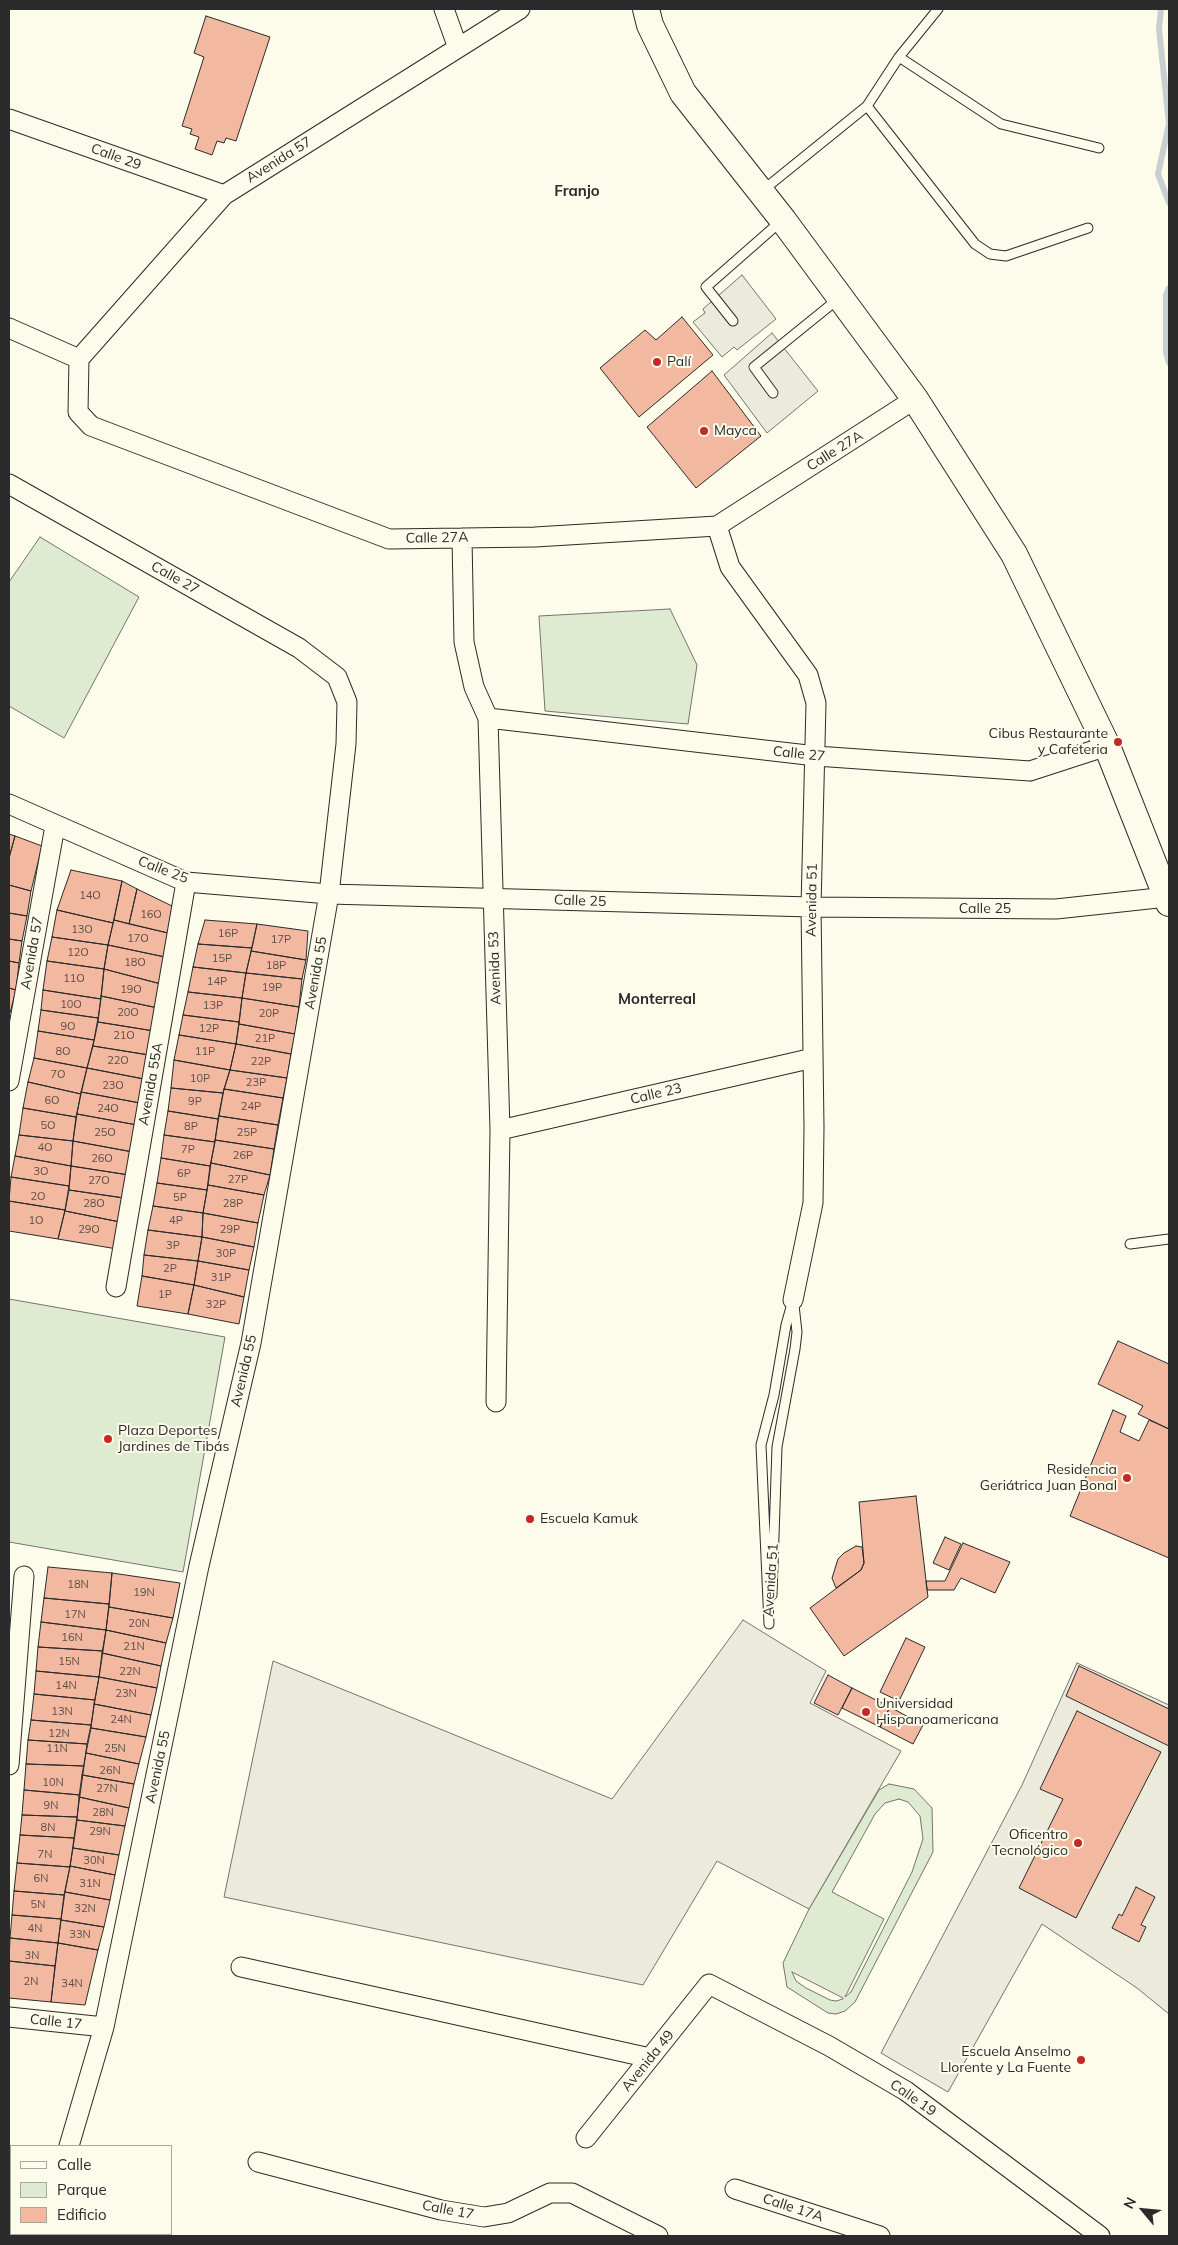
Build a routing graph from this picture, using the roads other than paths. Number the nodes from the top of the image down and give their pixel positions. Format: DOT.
graph roads {
  1 [pos="444,9"];
  2 [pos="520,9"];
  3 [pos="646,9"];
  4 [pos="938,9"];
  5 [pos="458,48"];
  6 [pos="899,57"];
  7 [pos="867,106"];
  8 [pos="9,119"];
  9 [pos="1099,148"];
  10 [pos="761,192"];
  11 [pos="224,195"];
  12 [pos="782,220"];
  13 [pos="1088,228"];
  14 [pos="840,297"];
  15 [pos="732,321"];
  16 [pos="9,328"];
  17 [pos="79,359"];
  18 [pos="773,392"];
  19 [pos="915,400"];
  20 [pos="9,484"];
  21 [pos="717,526"];
  22 [pos="462,538"];
  23 [pos="337,677"];
  24 [pos="488,718"];
  25 [pos="1107,746"];
  26 [pos="816,756"];
  27 [pos="9,804"];
  28 [pos="55,826"];
  29 [pos="186,882"];
  30 [pos="329,894"];
  31 [pos="492,898"];
  32 [pos="1168,900"];
  33 [pos="811,908"];
  34 [pos="813,1058"];
  35 [pos="9,1081"];
  36 [pos="500,1130"];
  37 [pos="1169,1239"];
  38 [pos="1130,1244"];
  39 [pos="116,1287"];
  40 [pos="794,1300"];
  41 [pos="776,1376"];
  42 [pos="791,1379"];
  43 [pos="496,1402"];
  44 [pos="24,1576"];
  45 [pos="9,1765"];
  46 [pos="241,1967"];
  47 [pos="709,1984"];
  48 [pos="9,2017"];
  49 [pos="104,2028"];
  50 [pos="650,2058"];
  51 [pos="586,2138"];
  52 [pos="69,2145"];
  53 [pos="258,2162"];
  54 [pos="735,2189"];
  55 [pos="634,2232"];
  56 [pos="658,2236"];
  57 [pos="880,2236"];
  58 [pos="1100,2236"];
  1 -- 5 [label="street"];
  2 -- 5 [label="street, Avenida 57"];
  3 -- 10 [label="main road"];
  4 -- 6 [label="lane"];
  5 -- 11 [label="street, Avenida 57"];
  6 -- 7 [label="lane"];
  6 -- 9 [label="lane"];
  7 -- 10 [label="lane"];
  7 -- 13 [label="lane"];
  8 -- 11 [label="street, Calle 29"];
  10 -- 12 [label="main road"];
  11 -- 17 [label="street, Avenida 57"];
  12 -- 14 [label="main road"];
  12 -- 15 [label="lane"];
  14 -- 18 [label="lane"];
  14 -- 19 [label="main road"];
  16 -- 17 [label="street"];
  17 -- 22 [label="street, Calle 27A"];
  19 -- 21 [label="street, Calle 27A"];
  19 -- 25 [label="main road"];
  20 -- 23 [label="street, Calle 27"];
  21 -- 22 [label="street, Calle 27A"];
  21 -- 26 [label="street, Avenida 51"];
  22 -- 24 [label="street, Avenida 53"];
  23 -- 30 [label="street, Avenida 55"];
  24 -- 26 [label="street, Calle 27"];
  24 -- 31 [label="street, Avenida 53"];
  25 -- 26 [label="street, Calle 27"];
  25 -- 32 [label="main road"];
  26 -- 33 [label="street, Avenida 51"];
  27 -- 28 [label="street, Calle 25"];
  28 -- 29 [label="street, Calle 25"];
  28 -- 35 [label="street, Avenida 57"];
  29 -- 30 [label="street, Calle 25"];
  29 -- 39 [label="street, Avenida 55A"];
  30 -- 31 [label="street, Calle 25"];
  30 -- 49 [label="street, Avenida 55"];
  31 -- 33 [label="street, Calle 25"];
  31 -- 36 [label="street, Avenida 53"];
  32 -- 33 [label="street, Calle 25"];
  33 -- 34 [label="street, Avenida 51"];
  34 -- 36 [label="street, Calle 23"];
  34 -- 40 [label="street, Avenida 51"];
  36 -- 43 [label="street, Avenida 53"];
  37 -- 38 [label="lane"];
  40 -- 41 [label="lane, Avenida 51"];
  40 -- 42 [label="lane, Avenida 51"];
  41 -- 42 [label="lane"];
  41 -- 42 [label="lane, Avenida 51"];
  44 -- 45 [label="street"];
  46 -- 50 [label="street"];
  47 -- 50 [label="street, Avenida 49"];
  47 -- 58 [label="street, Calle 19"];
  48 -- 49 [label="street, Calle 17"];
  49 -- 52 [label="street, Avenida 55"];
  50 -- 51 [label="street, Avenida 49"];
  53 -- 55 [label="street, Calle 17"];
  54 -- 57 [label="street, Calle 17A"];
  55 -- 56 [label="street, Calle 17"];
}
